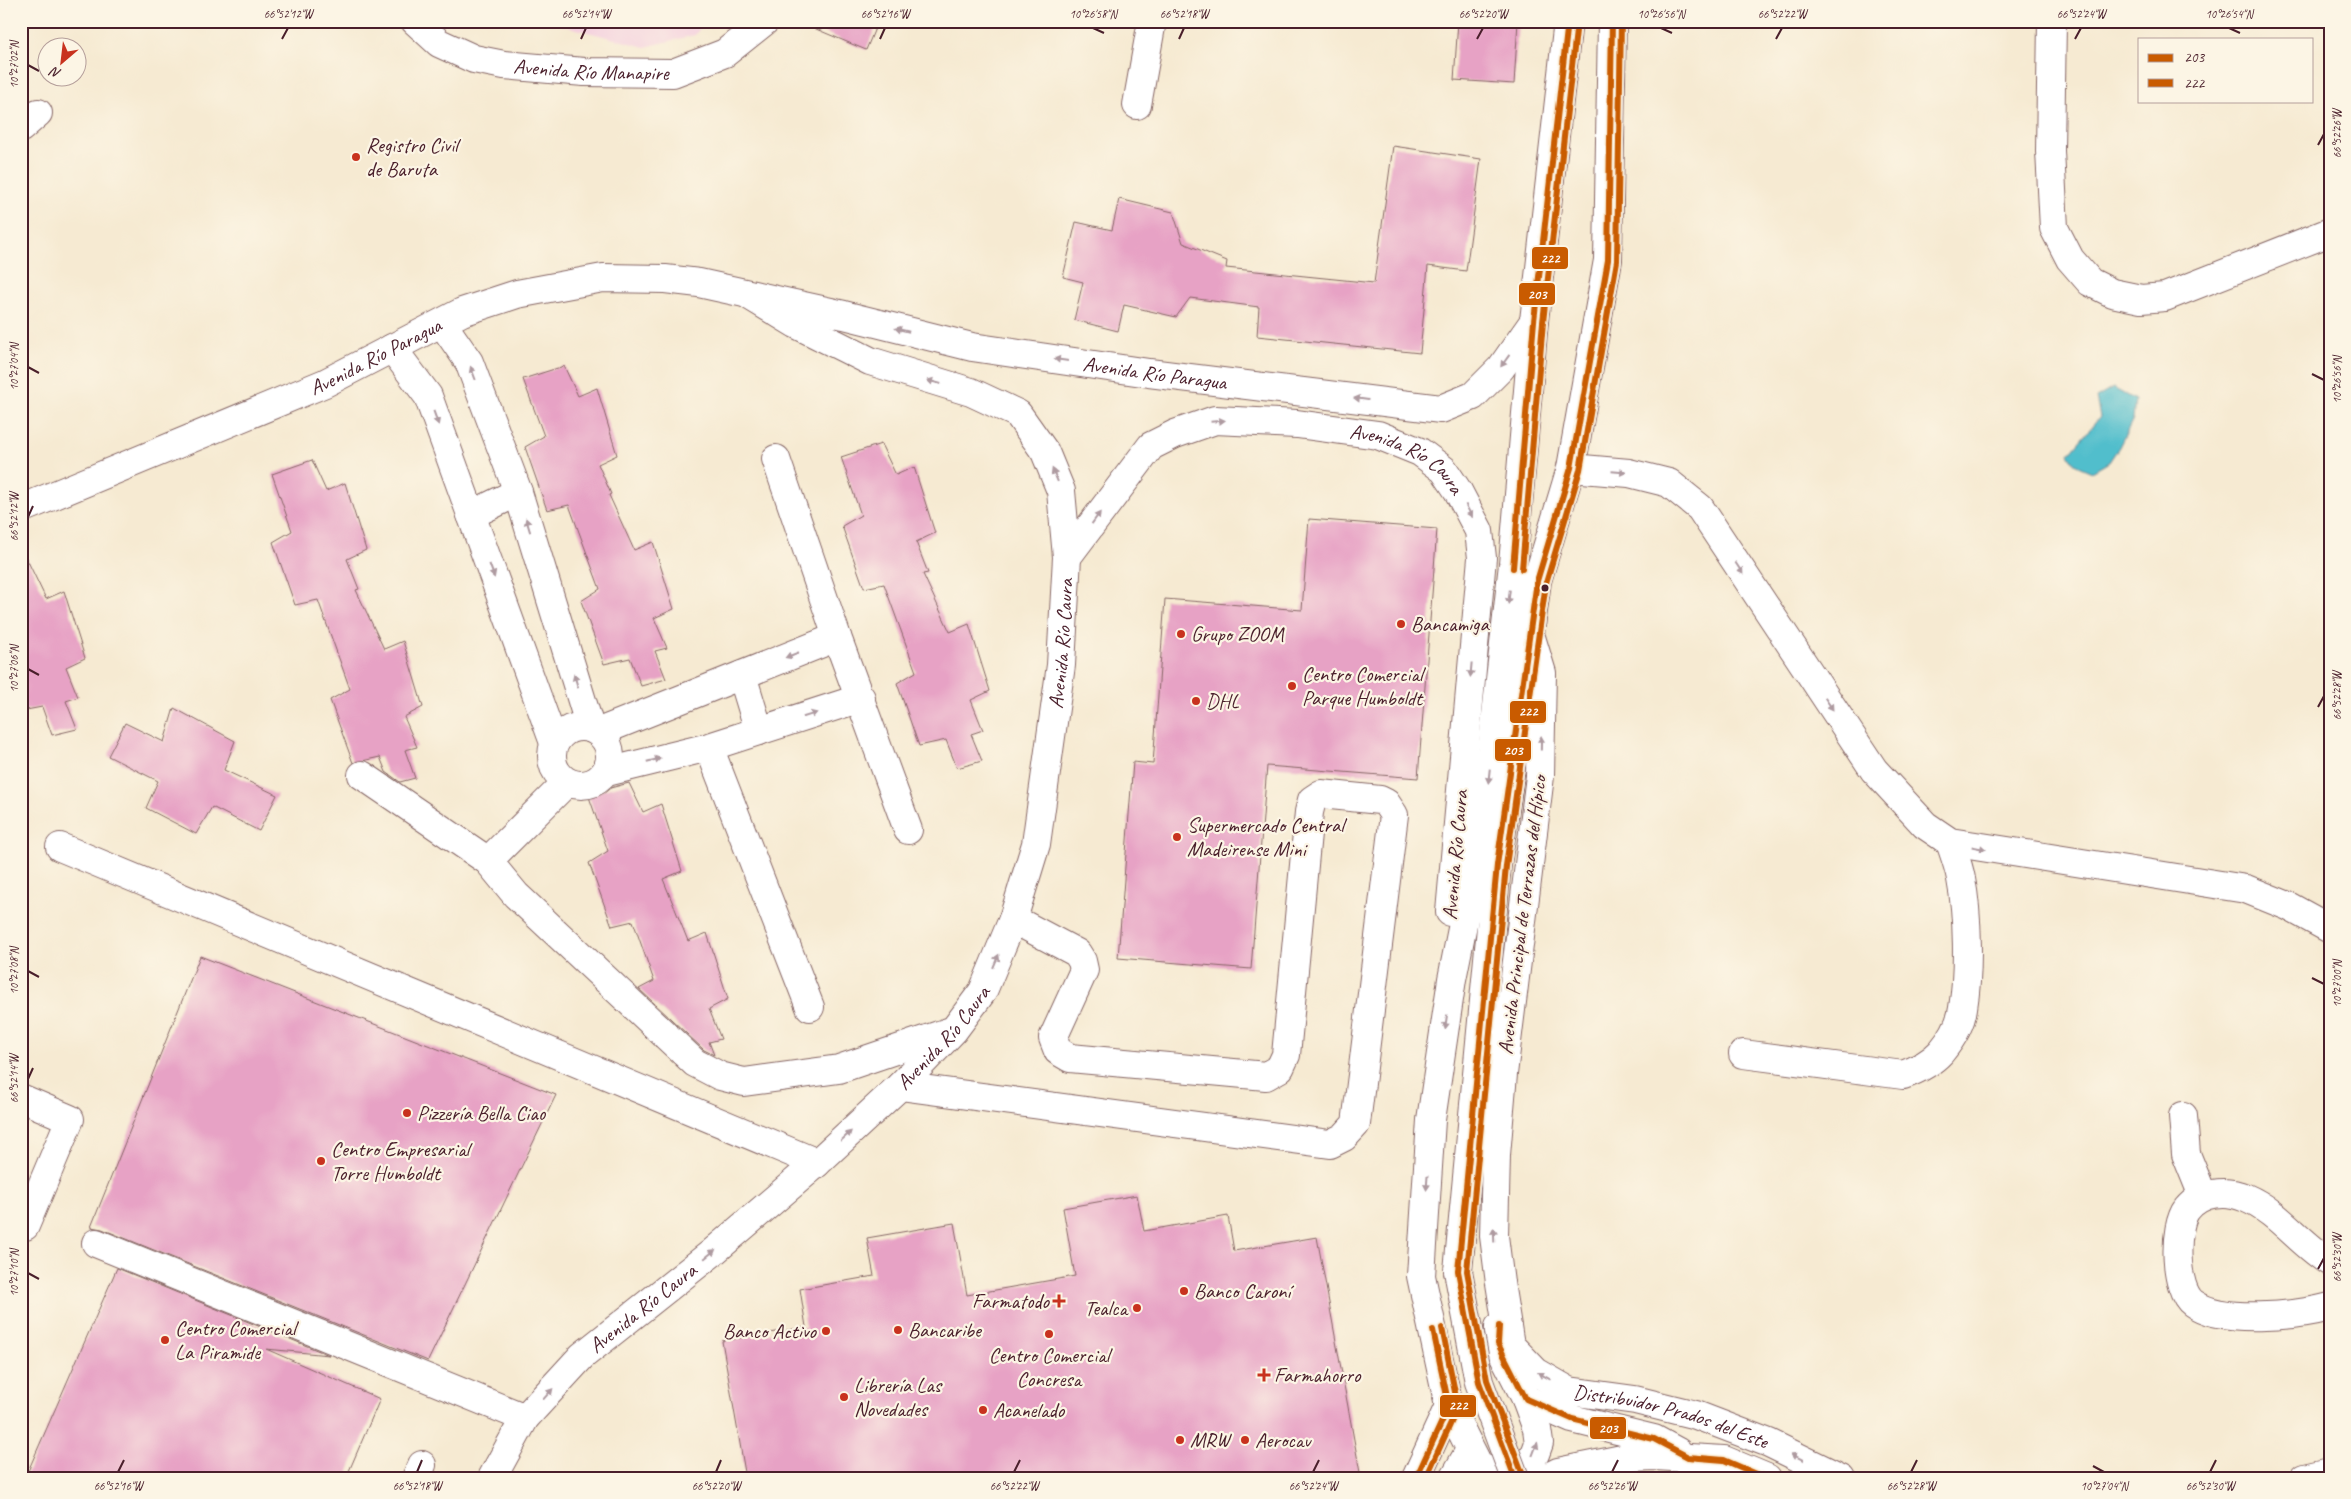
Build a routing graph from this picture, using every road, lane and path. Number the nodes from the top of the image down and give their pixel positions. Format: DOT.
graph roads {
  1 [pos="415,21"];
  2 [pos="765,21"];
  3 [pos="1152,21"];
  4 [pos="1568,21"];
  5 [pos="1612,21"];
  6 [pos="2052,21"];
  7 [pos="1137,105"];
  8 [pos="2330,232"];
  9 [pos="744,293"];
  10 [pos="1534,322"];
  11 [pos="442,323"];
  12 [pos="392,348"];
  13 [pos="776,459"];
  14 [pos="1570,468"];
  15 [pos="518,492"];
  16 [pos="21,509"];
  17 [pos="471,515"];
  18 [pos="1067,557"];
  19 [pos="1530,634"];
  20 [pos="837,637"];
  21 [pos="742,675"];
  22 [pos="861,698"];
  23 [pos="595,730"];
  24 [pos="760,731"];
  25 [pos="554,743"];
  26 [pos="709,747"];
  27 [pos="607,772"];
  28 [pos="362,775"];
  29 [pos="567,782"];
  30 [pos="908,830"];
  31 [pos="1950,842"];
  32 [pos="60,847"];
  33 [pos="488,861"];
  34 [pos="1013,919"];
  35 [pos="2330,928"];
  36 [pos="1452,979"];
  37 [pos="810,1007"];
  38 [pos="954,1030"];
  39 [pos="1744,1054"];
  40 [pos="900,1086"];
  41 [pos="21,1098"];
  42 [pos="2183,1116"];
  43 [pos="817,1163"];
  44 [pos="2203,1196"];
  45 [pos="21,1224"];
  46 [pos="96,1243"];
  47 [pos="2330,1262"];
  48 [pos="1500,1283"];
  49 [pos="2330,1307"];
  50 [pos="1526,1399"];
  51 [pos="1449,1406"];
  52 [pos="525,1418"];
  53 [pos="1470,1450"];
  54 [pos="1688,1457"];
  55 [pos="2330,1472"];
  56 [pos="492,1478"];
  57 [pos="1416,1478"];
  58 [pos="1454,1478"];
  59 [pos="1515,1478"];
  60 [pos="1546,1478"];
  61 [pos="1767,1478"];
  62 [pos="1841,1478"];
  63 [pos="2304,1478"];
  1 -- 2 [label="main road, Avenida Río Manapire"];
  3 -- 7 [label="main road"];
  4 -- 10 [label="main road"];
  5 -- 14 [label="main road, Avenida Principal de Terrazas del Hípico"];
  6 -- 8 [label="main road"];
  10 -- 9 [label="main road, Avenida Río Paragua, one-way"];
  9 -- 11 [label="main road, Avenida Río Paragua"];
  18 -- 9 [label="main road, Avenida Río Paragua, one-way"];
  10 -- 36 [label="main road, one-way"];
  11 -- 12 [label="main road, Avenida Río Paragua"];
  15 -- 11 [label="main road, one-way"];
  12 -- 16 [label="main road, Avenida Río Paragua"];
  12 -- 17 [label="main road, one-way"];
  13 -- 20 [label="main road"];
  14 -- 19 [label="main road, Avenida Principal de Terrazas del Hípico"];
  14 -- 31 [label="main road, one-way"];
  15 -- 17 [label="main road"];
  23 -- 15 [label="main road, one-way"];
  17 -- 25 [label="main road, one-way"];
  18 -- 34 [label="main road, Avenida Río Caura"];
  18 -- 36 [label="main road, Avenida Río Caura, one-way"];
  48 -- 19 [label="main road, Avenida Principal de Terrazas del Hípico, one-way"];
  19 -- 59 [label="main road, bridge"];
  20 -- 21 [label="main road, one-way"];
  20 -- 22 [label="main road"];
  21 -- 23 [label="main road"];
  21 -- 24 [label="main road"];
  24 -- 22 [label="main road, one-way"];
  22 -- 30 [label="main road"];
  23 -- 25 [label="main road"];
  23 -- 27 [label="main road"];
  24 -- 26 [label="main road"];
  25 -- 29 [label="main road"];
  27 -- 26 [label="main road, one-way"];
  26 -- 37 [label="main road"];
  27 -- 29 [label="main road"];
  28 -- 33 [label="main road"];
  29 -- 33 [label="main road"];
  31 -- 35 [label="main road, one-way"];
  31 -- 39 [label="main road"];
  32 -- 43 [label="main road"];
  33 -- 38 [label="main road"];
  38 -- 34 [label="main road, Avenida Río Caura, one-way"];
  34 -- 40 [label="main road"];
  36 -- 51 [label="main road, one-way"];
  38 -- 40 [label="main road, Avenida Río Caura"];
  43 -- 40 [label="main road, Avenida Río Caura, one-way"];
  41 -- 45 [label="main road"];
  42 -- 44 [label="main road"];
  52 -- 43 [label="main road, Avenida Río Caura, one-way"];
  44 -- 47 [label="main road"];
  44 -- 49 [label="main road"];
  46 -- 52 [label="main road"];
  48 -- 50 [label="main road, Avenida Principal de Terrazas del Hípico"];
  62 -- 48 [label="main road, Distribuidor Prados del Este, one-way"];
  53 -- 50 [label="main road, Avenida Principal de Terrazas del Hípico, one-way"];
  50 -- 54 [label="main road"];
  51 -- 53 [label="main road"];
  51 -- 57 [label="main road"];
  52 -- 56 [label="main road, Avenida Río Caura"];
  53 -- 58 [label="main road"];
  54 -- 60 [label="main road, Distribuidor Prados del Este"];
  54 -- 61 [label="main road, Distribuidor Prados del Este"];
  55 -- 63 [label="main road"];
}
